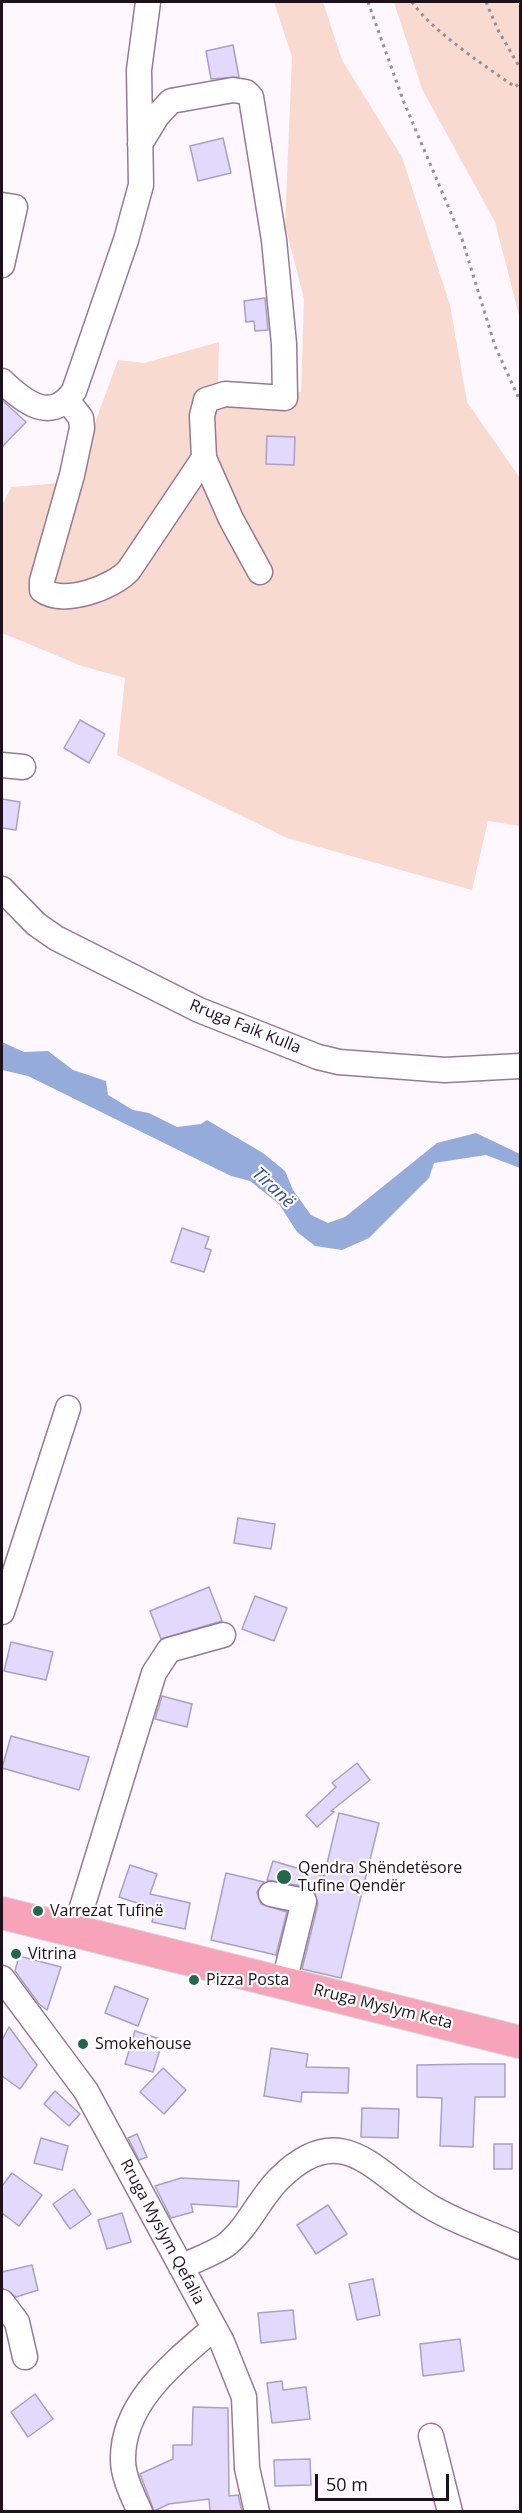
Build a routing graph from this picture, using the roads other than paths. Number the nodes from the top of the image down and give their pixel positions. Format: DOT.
graph roads {
  1 [pos="148,2"];
  2 [pos="140,144"];
  3 [pos="8,206"];
  4 [pos="2,265"];
  5 [pos="2,366"];
  6 [pos="7,387"];
  7 [pos="67,400"];
  8 [pos="204,458"];
  9 [pos="260,572"];
  10 [pos="2,889"];
  11 [pos="520,1066"];
  12 [pos="68,1408"];
  13 [pos="2,1612"];
  14 [pos="223,1635"];
  15 [pos="271,1894"];
  16 [pos="2,1913"];
  17 [pos="75,1930"];
  18 [pos="2,1981"];
  19 [pos="284,1982"];
  20 [pos="520,2042"];
  21 [pos="520,2247"];
  22 [pos="181,2267"];
  23 [pos="2,2302"];
  24 [pos="214,2328"];
  25 [pos="25,2357"];
  26 [pos="431,2436"];
  27 [pos="140,2511"];
  28 [pos="257,2511"];
  29 [pos="450,2511"];
  1 -- 2 [label="street"];
  2 -- 7 [label="street"];
  2 -- 8 [label="street"];
  3 -- 4 [label="street"];
  5 -- 6 [label="street"];
  6 -- 7 [label="street"];
  7 -- 8 [label="street"];
  8 -- 9 [label="street"];
  10 -- 11 [label="street, Rruga Faik Kulla"];
  12 -- 13 [label="street"];
  14 -- 17 [label="street"];
  15 -- 19 [label="street"];
  16 -- 17 [label="main road, Rruga Myslym Keta"];
  17 -- 19 [label="main road, Rruga Myslym Keta"];
  18 -- 22 [label="street, Rruga Myslym Qefalia"];
  19 -- 20 [label="main road, Rruga Myslym Keta"];
  21 -- 22 [label="street"];
  22 -- 24 [label="street, Rruga Myslym Qefalia"];
  23 -- 25 [label="street"];
  24 -- 27 [label="street"];
  24 -- 28 [label="street, Rruga Myslym Qefalia"];
  26 -- 29 [label="street"];
}
